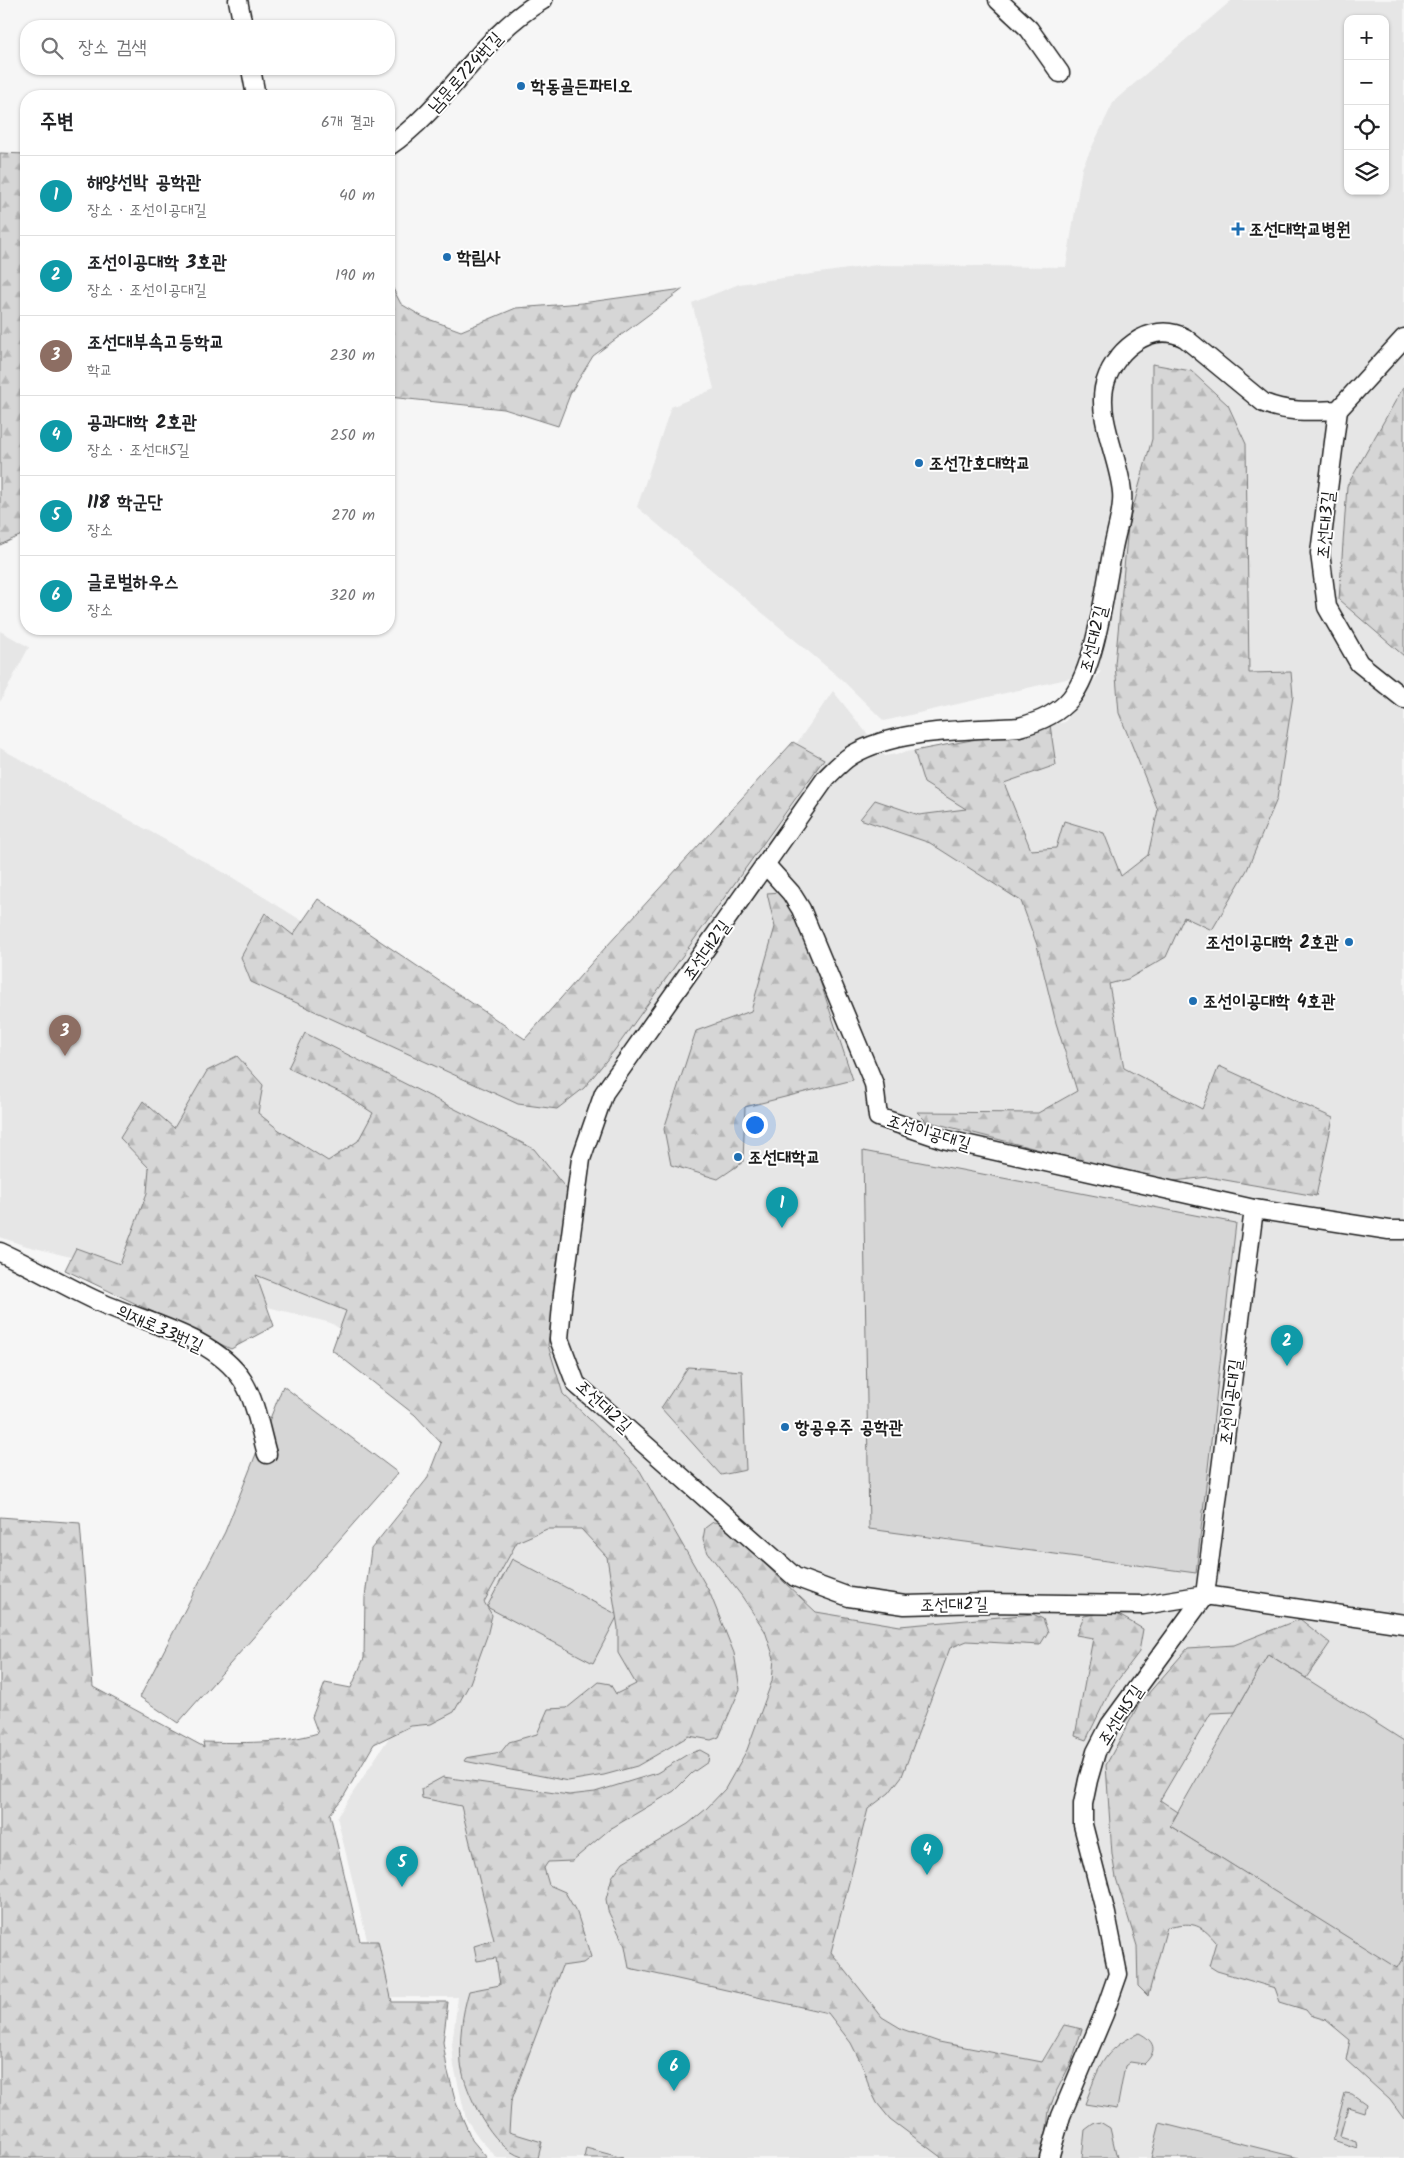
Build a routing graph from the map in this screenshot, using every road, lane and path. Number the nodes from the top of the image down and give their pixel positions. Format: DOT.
graph roads {
  1 [pos="238,0"];
  2 [pos="543,0"];
  3 [pos="998,0"];
  4 [pos="241,20"];
  5 [pos="1060,73"];
  6 [pos="251,75"];
  7 [pos="255,90"];
  8 [pos="395,141"];
  9 [pos="1404,338"];
  10 [pos="1338,410"];
  11 [pos="1404,699"];
  12 [pos="766,864"];
  13 [pos="1254,1209"];
  14 [pos="1404,1230"];
  15 [pos="0,1252"];
  16 [pos="267,1454"];
  17 [pos="1205,1595"];
  18 [pos="1404,1624"];
  19 [pos="1049,2158"];
  1 -- 4 [label="street"];
  2 -- 8 [label="street, 남문로724번길"];
  3 -- 5 [label="street"];
  6 -- 7 [label="street"];
  9 -- 10 [label="street"];
  10 -- 11 [label="street, 조선대3길"];
  10 -- 12 [label="street, 조선대2길"];
  12 -- 13 [label="street, 조선이공대길"];
  12 -- 17 [label="street, 조선대2길"];
  13 -- 14 [label="street, 조선이공대길"];
  13 -- 17 [label="street, 조선이공대길"];
  15 -- 16 [label="street, 의재로33번길"];
  17 -- 18 [label="street"];
  17 -- 19 [label="street, 조선대5길"];
}
